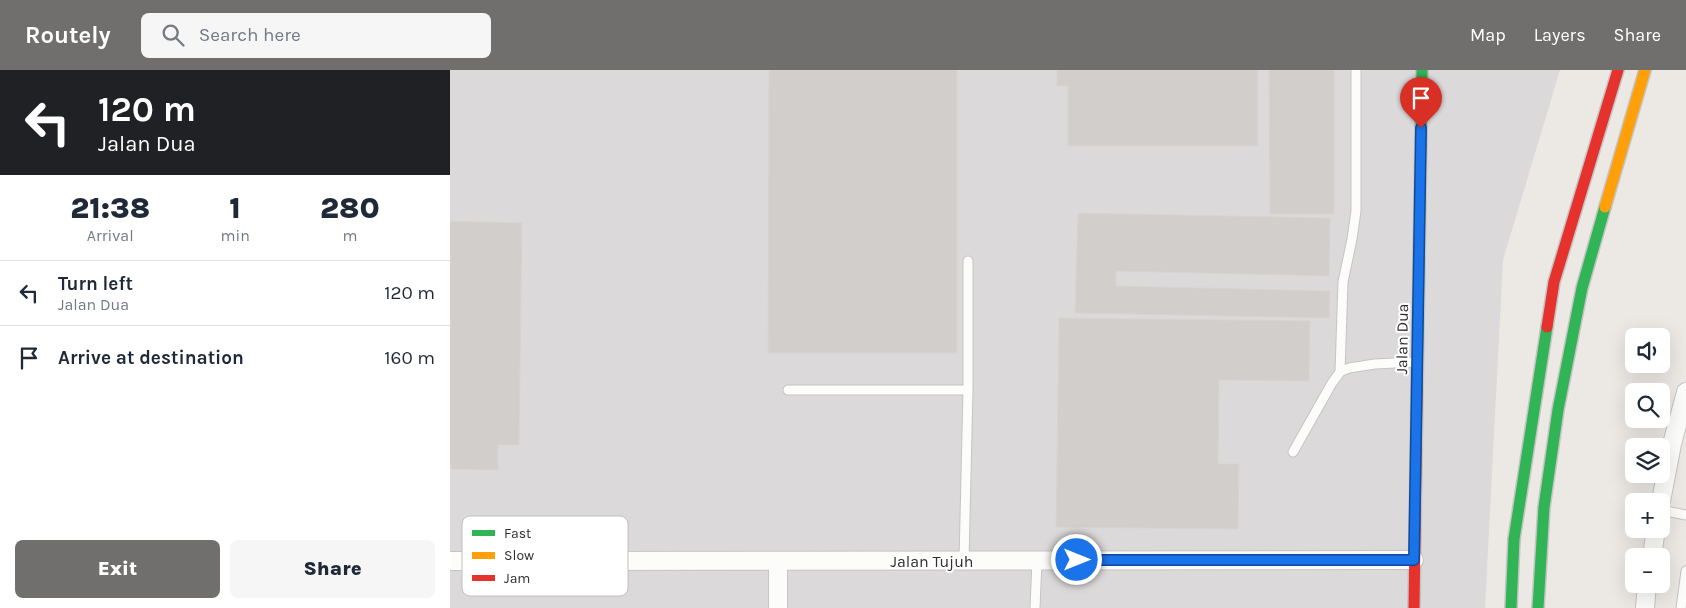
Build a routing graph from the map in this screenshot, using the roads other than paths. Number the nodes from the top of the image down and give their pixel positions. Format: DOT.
graph roads {
  1 [pos="1356,70"];
  2 [pos="1422,70"];
  3 [pos="1618,70"];
  4 [pos="1645,70"];
  5 [pos="968,261"];
  6 [pos="1418,362"];
  7 [pos="1340,372"];
  8 [pos="788,390"];
  9 [pos="968,390"];
  10 [pos="1686,392"];
  11 [pos="1679,444"];
  12 [pos="1293,452"];
  13 [pos="1664,493"];
  14 [pos="1670,512"];
  15 [pos="1686,515"];
  16 [pos="628,560"];
  17 [pos="778,560"];
  18 [pos="964,560"];
  19 [pos="1037,560"];
  20 [pos="1414,560"];
  21 [pos="1686,571"];
  22 [pos="1646,593"];
  23 [pos="778,608"];
  24 [pos="1035,608"];
  25 [pos="1414,608"];
  26 [pos="1511,608"];
  27 [pos="1538,608"];
  28 [pos="1645,608"];
  29 [pos="1681,608"];
  1 -- 7 [label="lane"];
  2 -- 6 [label="main road, Jalan Dua"];
  3 -- 26 [label="main road"];
  4 -- 27 [label="main road"];
  5 -- 9 [label="lane"];
  6 -- 7 [label="lane"];
  6 -- 20 [label="main road, Jalan Dua"];
  7 -- 12 [label="lane"];
  8 -- 9 [label="lane"];
  9 -- 18 [label="lane"];
  10 -- 11 [label="street"];
  11 -- 13 [label="street"];
  14 -- 15 [label="lane"];
  16 -- 17 [label="street, Jalan Tujuh"];
  17 -- 18 [label="street, Jalan Tujuh"];
  17 -- 23 [label="street"];
  18 -- 19 [label="street, Jalan Tujuh"];
  19 -- 20 [label="street, Jalan Tujuh"];
  19 -- 24 [label="lane"];
  20 -- 25 [label="main road, Jalan Dua"];
  21 -- 29 [label="lane"];
  22 -- 28 [label="street"];
}
